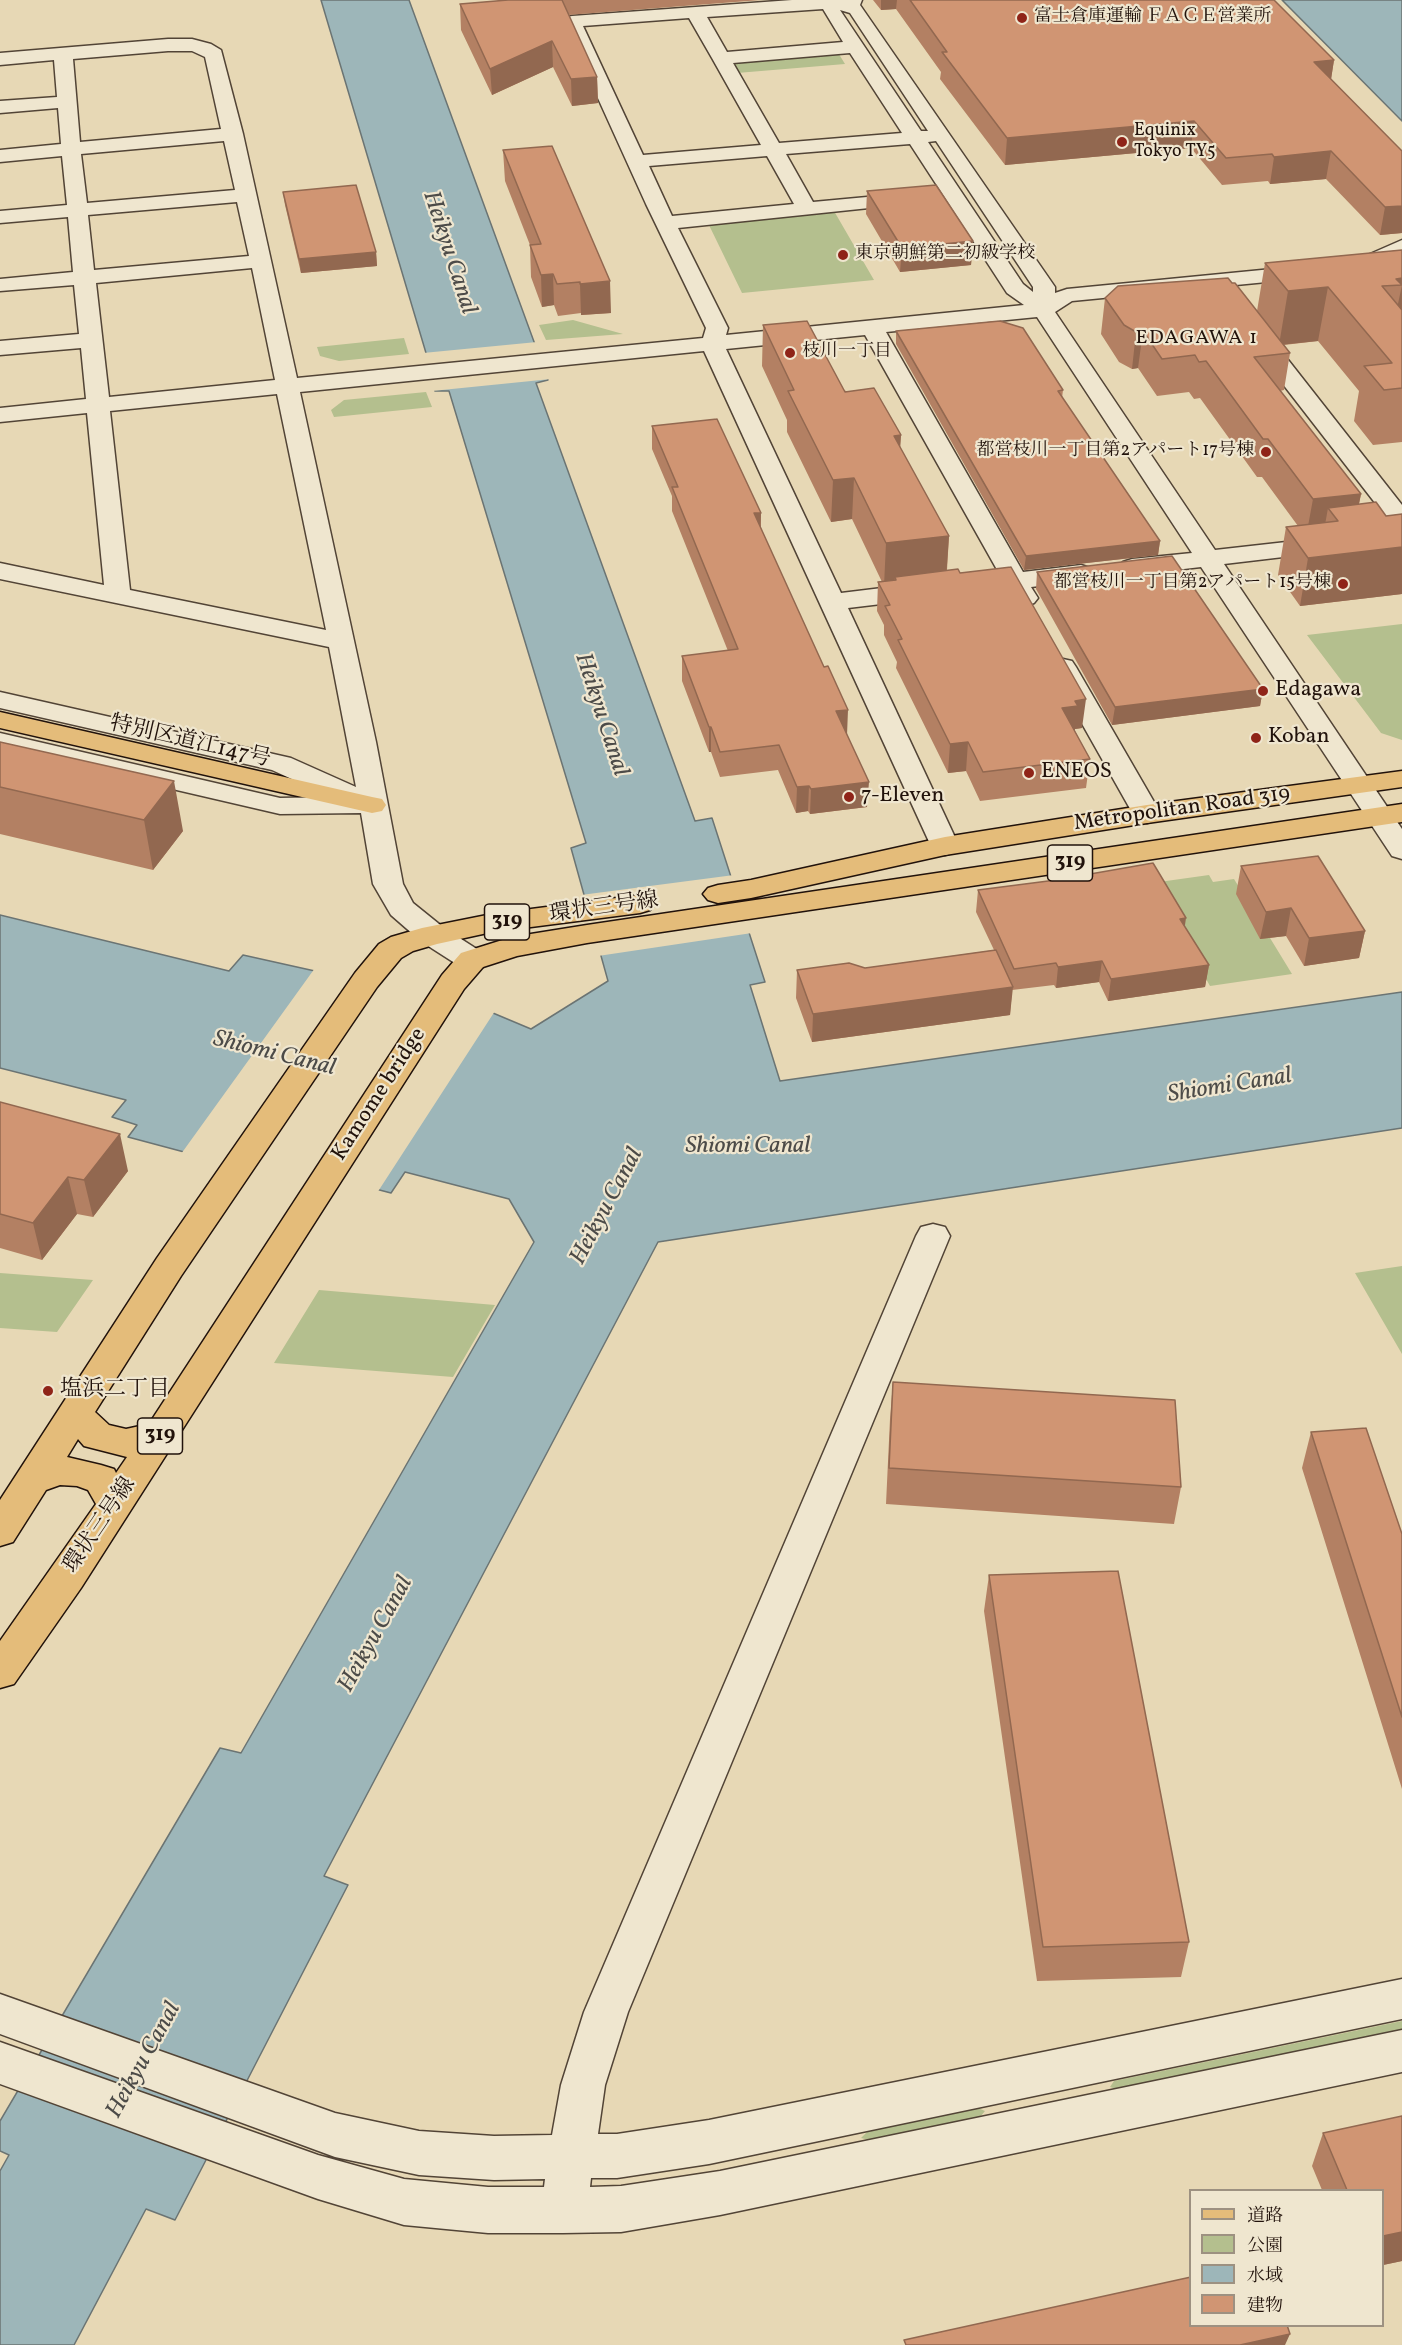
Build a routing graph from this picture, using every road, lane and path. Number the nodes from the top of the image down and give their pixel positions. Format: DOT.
graph roads {
  1 [pos="861,0"];
  2 [pos="836,2"];
  3 [pos="695,12"];
  4 [pos="856,47"];
  5 [pos="63,54"];
  6 [pos="721,58"];
  7 [pos="0,59"];
  8 [pos="68,102"];
  9 [pos="0,107"];
  10 [pos="233,134"];
  11 [pos="942,135"];
  12 [pos="915,137"];
  13 [pos="70,149"];
  14 [pos="773,149"];
  15 [pos="0,156"];
  16 [pos="637,161"];
  17 [pos="246,195"];
  18 [pos="938,196"];
  19 [pos="807,209"];
  20 [pos="78,210"];
  21 [pos="0,217"];
  22 [pos="667,223"];
  23 [pos="1402,246"];
  24 [pos="261,261"];
  25 [pos="84,278"];
  26 [pos="1215,281"];
  27 [pos="0,285"];
  28 [pos="1229,299"];
  29 [pos="1043,310"];
  30 [pos="1244,318"];
  31 [pos="872,327"];
  32 [pos="90,340"];
  33 [pos="712,344"];
  34 [pos="0,348"];
  35 [pos="286,385"];
  36 [pos="97,405"];
  37 [pos="0,415"];
  38 [pos="1402,521"];
  39 [pos="1402,536"];
  40 [pos="1207,558"];
  41 [pos="0,571"];
  42 [pos="1015,581"];
  43 [pos="118,596"];
  44 [pos="832,602"];
  45 [pos="340,641"];
  46 [pos="0,700"];
  47 [pos="0,720"];
  48 [pos="0,741"];
  49 [pos="1402,779"];
  50 [pos="1359,784"];
  51 [pos="372,805"];
  52 [pos="1147,814"];
  53 [pos="1391,815"];
  54 [pos="945,846"];
  55 [pos="1402,850"];
  56 [pos="755,900"];
  57 [pos="584,923"];
  58 [pos="433,935"];
  59 [pos="472,960"];
  60 [pos="315,1195"];
  61 [pos="933,1236"];
  62 [pos="74,1413"];
  63 [pos="161,1435"];
  64 [pos="30,1480"];
  65 [pos="115,1504"];
  66 [pos="0,1531"];
  67 [pos="0,1672"];
  68 [pos="1402,1999"];
  69 [pos="18,2020"];
  70 [pos="1402,2051"];
  71 [pos="4,2064"];
  72 [pos="572,2157"];
  73 [pos="563,2210"];
  1 -- 2 [label="street"];
  2 -- 3 [label="street"];
  2 -- 4 [label="street"];
  2 -- 11 [label="street"];
  3 -- 6 [label="street"];
  3 -- 16 [label="street"];
  4 -- 6 [label="street"];
  4 -- 12 [label="street"];
  5 -- 7 [label="street"];
  5 -- 8 [label="street"];
  5 -- 10 [label="street"];
  6 -- 14 [label="street"];
  8 -- 9 [label="street"];
  8 -- 13 [label="street"];
  10 -- 13 [label="street"];
  10 -- 17 [label="street"];
  11 -- 12 [label="street"];
  11 -- 29 [label="street"];
  12 -- 14 [label="street"];
  12 -- 18 [label="street"];
  13 -- 15 [label="street"];
  13 -- 20 [label="street"];
  14 -- 16 [label="street"];
  14 -- 19 [label="street"];
  16 -- 22 [label="street"];
  17 -- 20 [label="street"];
  17 -- 24 [label="street"];
  18 -- 19 [label="street"];
  18 -- 29 [label="street"];
  19 -- 22 [label="street"];
  20 -- 21 [label="street"];
  20 -- 25 [label="street"];
  22 -- 33 [label="street"];
  23 -- 26 [label="street"];
  24 -- 25 [label="street"];
  24 -- 35 [label="street"];
  25 -- 27 [label="street"];
  25 -- 32 [label="street"];
  26 -- 28 [label="street"];
  26 -- 29 [label="street"];
  29 -- 31 [label="street"];
  29 -- 40 [label="street"];
  30 -- 38 [label="street"];
  31 -- 33 [label="street"];
  31 -- 42 [label="street"];
  32 -- 34 [label="street"];
  32 -- 36 [label="street"];
  33 -- 35 [label="street"];
  33 -- 44 [label="street"];
  35 -- 36 [label="street"];
  35 -- 45 [label="street"];
  36 -- 37 [label="street"];
  36 -- 43 [label="street"];
  39 -- 40 [label="street"];
  40 -- 42 [label="street"];
  40 -- 50 [label="street"];
  41 -- 43 [label="street"];
  42 -- 44 [label="street"];
  42 -- 52 [label="street"];
  43 -- 45 [label="street"];
  44 -- 54 [label="street"];
  45 -- 51 [label="street"];
  46 -- 51 [label="street, 特別区道江147号"];
  47 -- 51 [label="main road"];
  48 -- 51 [label="street, 特別区道江147号"];
  49 -- 50 [label="main road, Metropolitan Road 319 / 319"];
  50 -- 52 [label="main road, Metropolitan Road 319 / 319"];
  50 -- 53 [label="street"];
  51 -- 58 [label="street"];
  52 -- 54 [label="main road, Metropolitan Road 319 / 319"];
  53 -- 55 [label="street"];
  53 -- 56 [label="main road, Metropolitan Road 319 / 319"];
  54 -- 56 [label="main road, Metropolitan Road 319 / 319"];
  56 -- 57 [label="main road, 環状三号線 / 319"];
  57 -- 58 [label="main road, 環状三号線 / 319"];
  57 -- 59 [label="main road, 環状三号線 / 319"];
  58 -- 59 [label="street"];
  58 -- 62 [label="main road, 環状三号線 / 319"];
  59 -- 60 [label="main road, Kamome bridge / 319"];
  60 -- 63 [label="main road, 環状三号線 / 319"];
  61 -- 72 [label="street"];
  62 -- 63 [label="main road"];
  62 -- 64 [label="main road, 319"];
  63 -- 65 [label="main road, 環状三号線 / 319"];
  64 -- 65 [label="main road"];
  64 -- 66 [label="main road, 319"];
  65 -- 67 [label="main road, 環状三号線 / 319"];
  68 -- 72 [label="street"];
  69 -- 72 [label="street"];
  70 -- 73 [label="street"];
  71 -- 73 [label="street"];
  72 -- 73 [label="street"];
}
